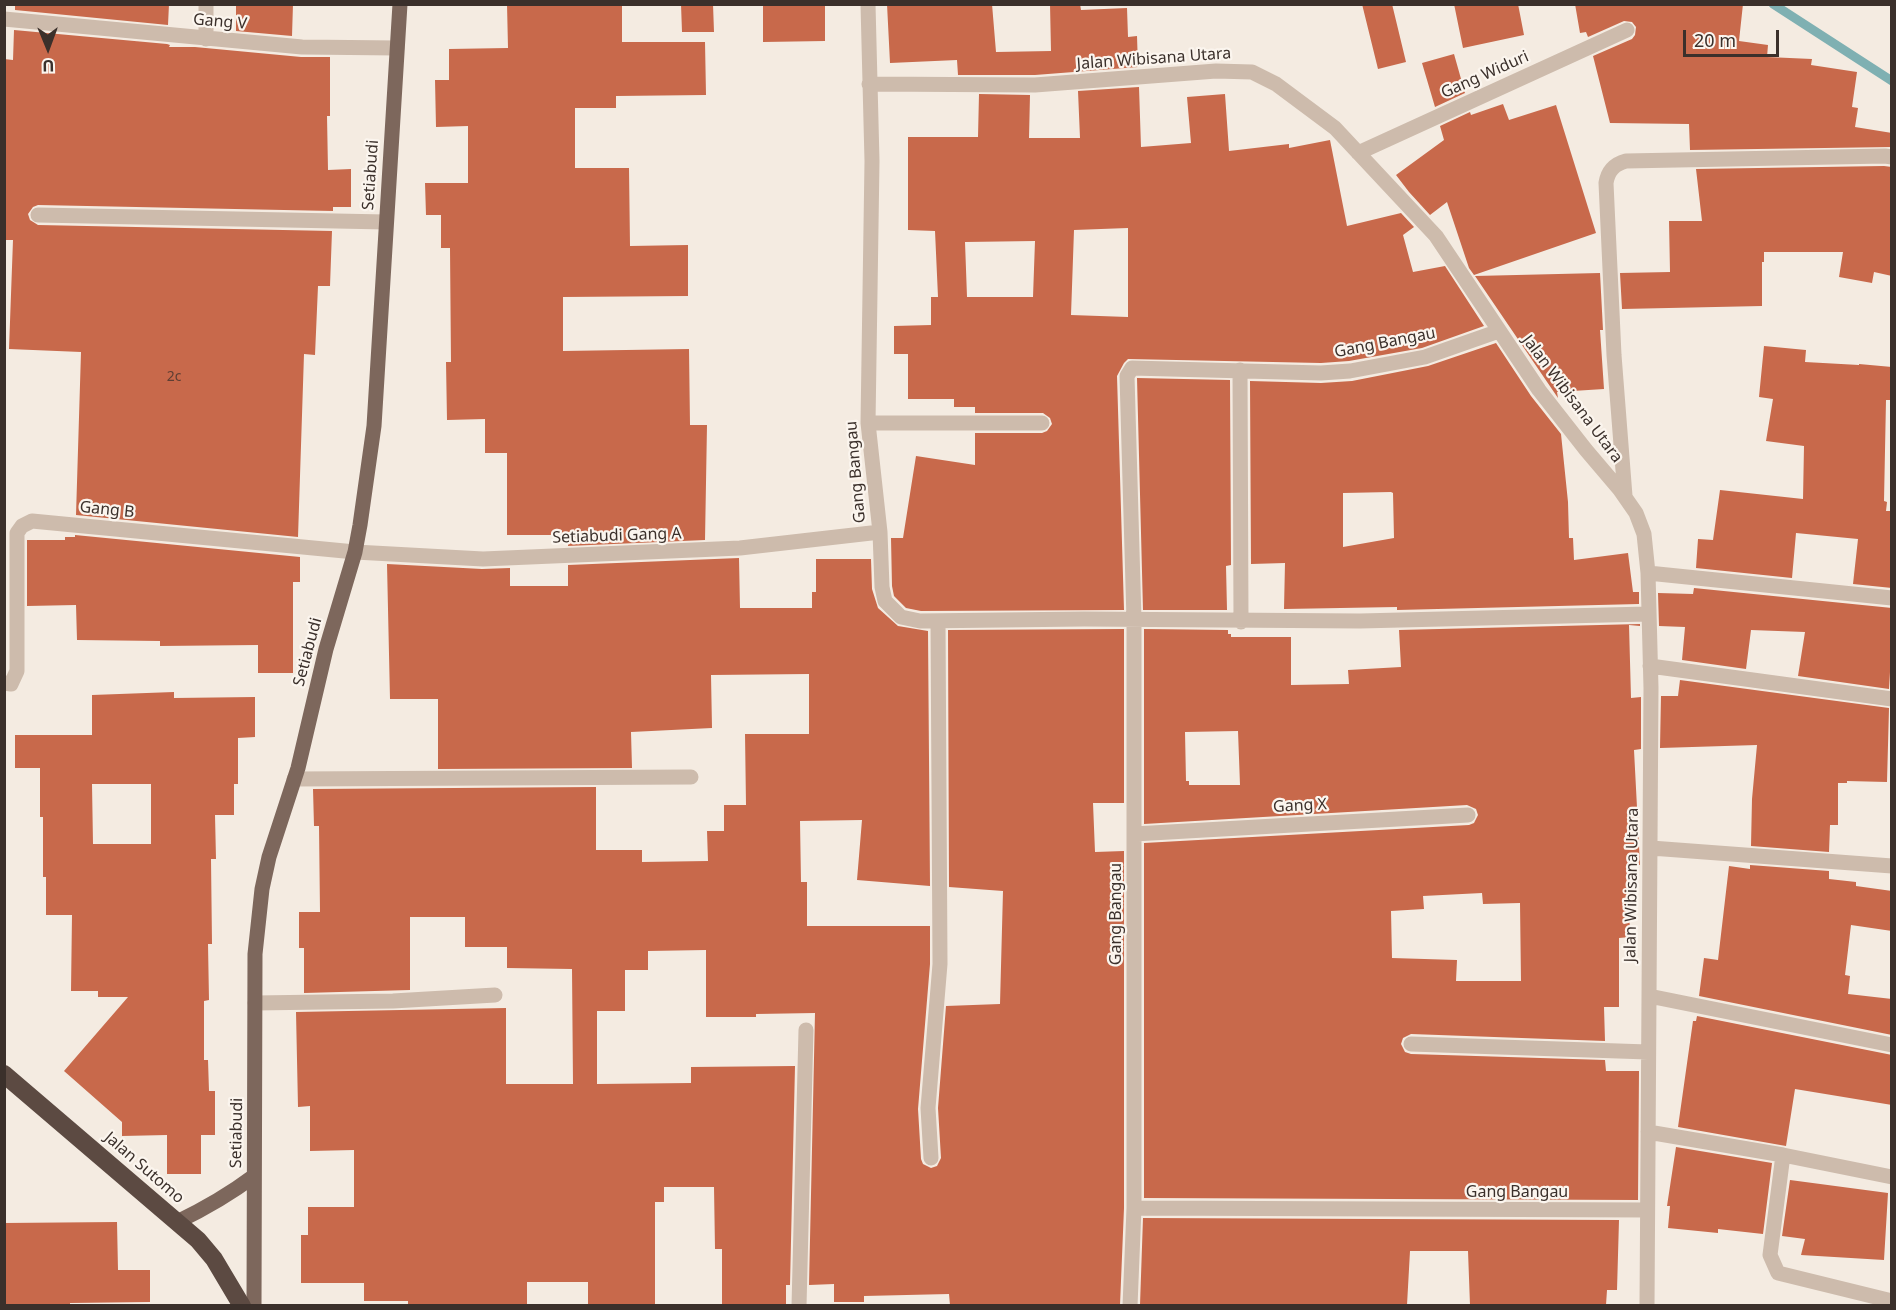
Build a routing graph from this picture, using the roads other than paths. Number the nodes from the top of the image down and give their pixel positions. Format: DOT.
graph roads {
  1 [pos="206,4"];
  2 [pos="400,4"];
  3 [pos="868,4"];
  4 [pos="4,19"];
  5 [pos="1627,30"];
  6 [pos="206,39"];
  7 [pos="397,48"];
  8 [pos="869,84"];
  9 [pos="1358,153"];
  10 [pos="1892,157"];
  11 [pos="38,215"];
  12 [pos="386,222"];
  13 [pos="1499,331"];
  14 [pos="1240,370"];
  15 [pos="868,423"];
  16 [pos="1042,423"];
  17 [pos="1625,496"];
  18 [pos="880,532"];
  19 [pos="355,552"];
  20 [pos="1648,573"];
  21 [pos="1892,598"];
  22 [pos="1647,614"];
  23 [pos="1134,620"];
  24 [pos="938,621"];
  25 [pos="1241,622"];
  26 [pos="1650,666"];
  27 [pos="4,683"];
  28 [pos="1892,699"];
  29 [pos="691,777"];
  30 [pos="294,779"];
  31 [pos="1468,815"];
  32 [pos="1134,834"];
  33 [pos="1651,848"];
  34 [pos="1892,866"];
  35 [pos="495,995"];
  36 [pos="1649,996"];
  37 [pos="255,1003"];
  38 [pos="806,1030"];
  39 [pos="1411,1044"];
  40 [pos="1892,1045"];
  41 [pos="1648,1052"];
  42 [pos="4,1074"];
  43 [pos="1648,1132"];
  44 [pos="1782,1155"];
  45 [pos="931,1158"];
  46 [pos="254,1176"];
  47 [pos="1892,1177"];
  48 [pos="1134,1208"];
  49 [pos="1647,1210"];
  50 [pos="177,1222"];
  51 [pos="1892,1301"];
  52 [pos="242,1305"];
  53 [pos="254,1305"];
  54 [pos="800,1305"];
  55 [pos="1130,1305"];
  56 [pos="1647,1305"];
  1 -- 6 [label="street"];
  2 -- 7 [label="main road, Setiabudi"];
  3 -- 8 [label="street"];
  4 -- 6 [label="street, Gang V"];
  5 -- 9 [label="street, Gang Widuri"];
  6 -- 7 [label="street, Gang V"];
  7 -- 12 [label="main road, Setiabudi"];
  8 -- 9 [label="street, Jalan Wibisana Utara"];
  8 -- 15 [label="street, Gang Bangau"];
  9 -- 13 [label="street, Jalan Wibisana Utara"];
  10 -- 17 [label="street"];
  11 -- 12 [label="street"];
  12 -- 19 [label="main road, Setiabudi"];
  13 -- 14 [label="street, Gang Bangau"];
  13 -- 17 [label="street, Jalan Wibisana Utara"];
  14 -- 23 [label="street, Gang Bangau"];
  14 -- 25 [label="street"];
  15 -- 16 [label="street"];
  15 -- 18 [label="street, Gang Bangau"];
  17 -- 20 [label="street, Jalan Wibisana Utara"];
  18 -- 19 [label="street, Setiabudi Gang A"];
  18 -- 24 [label="street, Gang Bangau"];
  19 -- 27 [label="street, Gang B"];
  19 -- 30 [label="main road, Setiabudi"];
  20 -- 21 [label="street"];
  20 -- 22 [label="street, Jalan Wibisana Utara"];
  22 -- 25 [label="street"];
  22 -- 26 [label="street, Jalan Wibisana Utara"];
  23 -- 24 [label="street, Gang Bangau"];
  23 -- 25 [label="street"];
  23 -- 32 [label="street, Gang Bangau"];
  24 -- 45 [label="street"];
  26 -- 28 [label="street"];
  26 -- 33 [label="street, Jalan Wibisana Utara"];
  29 -- 30 [label="street"];
  30 -- 37 [label="main road, Setiabudi"];
  31 -- 32 [label="street, Gang X"];
  32 -- 48 [label="street, Gang Bangau"];
  33 -- 34 [label="street"];
  33 -- 36 [label="street, Jalan Wibisana Utara"];
  35 -- 37 [label="street"];
  36 -- 40 [label="street"];
  36 -- 41 [label="street, Jalan Wibisana Utara"];
  37 -- 46 [label="main road, Setiabudi"];
  38 -- 54 [label="street"];
  39 -- 41 [label="street"];
  41 -- 43 [label="street, Jalan Wibisana Utara"];
  42 -- 50 [label="highway, Jalan Sutomo"];
  43 -- 44 [label="street"];
  43 -- 49 [label="street, Jalan Wibisana Utara"];
  44 -- 47 [label="street"];
  44 -- 51 [label="street"];
  46 -- 50 [label="main road"];
  46 -- 53 [label="main road, Setiabudi"];
  48 -- 49 [label="street, Gang Bangau"];
  48 -- 55 [label="street, Gang Bangau"];
  49 -- 56 [label="street, Jalan Wibisana Utara"];
  50 -- 52 [label="highway, Jalan Sutomo"];
}
